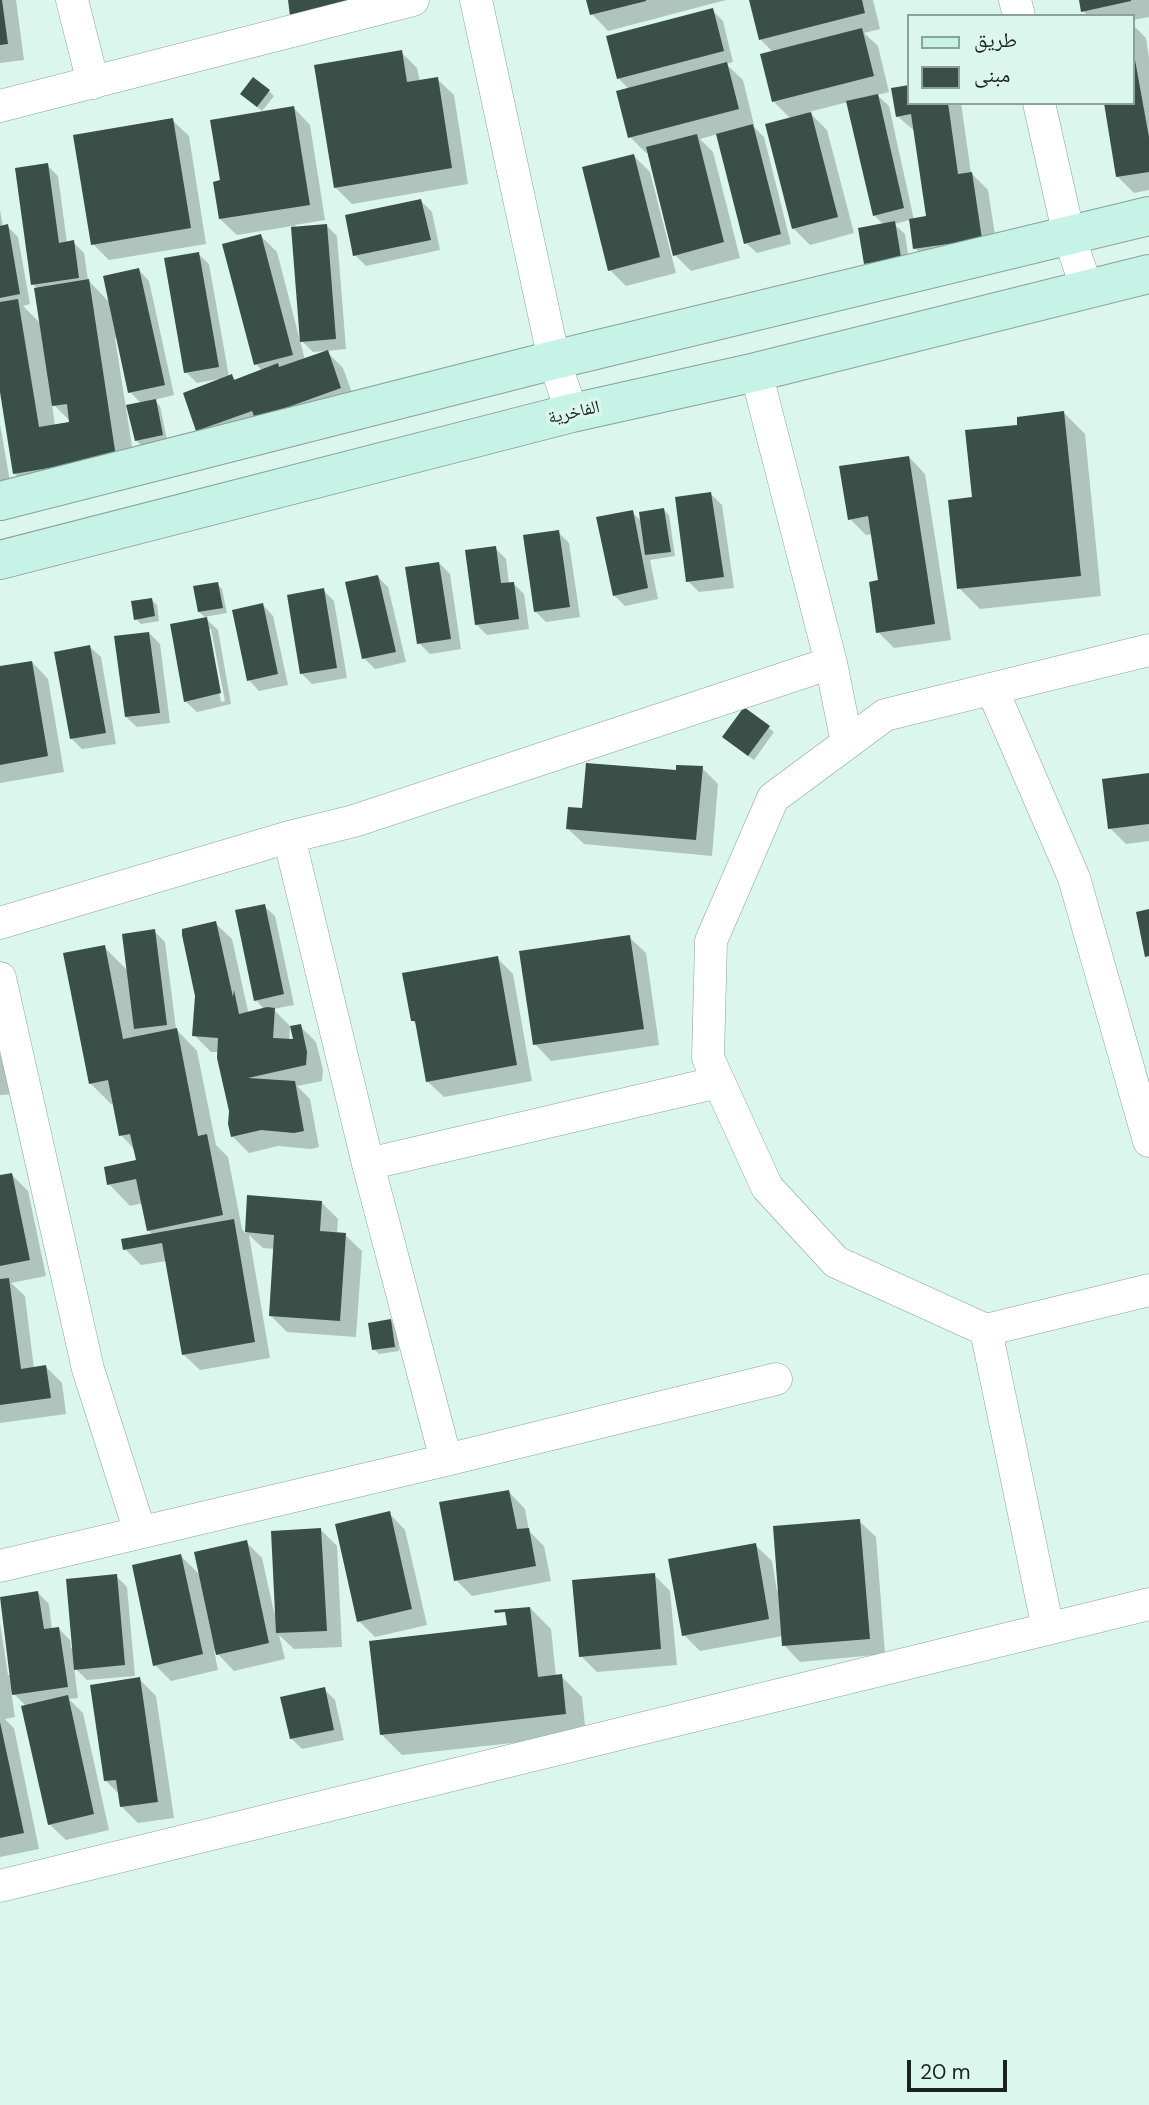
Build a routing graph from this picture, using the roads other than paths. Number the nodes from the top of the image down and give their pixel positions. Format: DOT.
graph roads {
  1 [pos="72,0"];
  2 [pos="413,0"];
  3 [pos="477,0"];
  4 [pos="93,83"];
  5 [pos="1039,105"];
  6 [pos="0,106"];
  7 [pos="1149,216"];
  8 [pos="1069,236"];
  9 [pos="1149,274"];
  10 [pos="1087,289"];
  11 [pos="554,360"];
  12 [pos="756,372"];
  13 [pos="572,413"];
  14 [pos="0,501"];
  15 [pos="0,560"];
  16 [pos="1149,650"];
  17 [pos="831,663"];
  18 [pos="992,689"];
  19 [pos="847,743"];
  20 [pos="289,837"];
  21 [pos="0,923"];
  22 [pos="0,978"];
  23 [pos="719,1082"];
  24 [pos="1149,1141"];
  25 [pos="368,1164"];
  26 [pos="1149,1290"];
  27 [pos="986,1330"];
  28 [pos="776,1379"];
  29 [pos="446,1460"];
  30 [pos="140,1532"];
  31 [pos="0,1566"];
  32 [pos="1149,1604"];
  33 [pos="1048,1629"];
  34 [pos="0,1886"];
  1 -- 4 [label="street"];
  2 -- 4 [label="street"];
  3 -- 11 [label="street"];
  4 -- 6 [label="street"];
  5 -- 8 [label="street"];
  7 -- 8 [label="street"];
  8 -- 10 [label="street"];
  8 -- 11 [label="street"];
  9 -- 10 [label="street, الفاخرية"];
  10 -- 12 [label="street, الفاخرية"];
  11 -- 13 [label="street"];
  11 -- 14 [label="street"];
  12 -- 13 [label="street, الفاخرية"];
  12 -- 17 [label="street"];
  13 -- 15 [label="street, الفاخرية"];
  16 -- 18 [label="street"];
  17 -- 19 [label="street"];
  17 -- 20 [label="street"];
  18 -- 19 [label="street"];
  18 -- 24 [label="street"];
  19 -- 23 [label="street"];
  20 -- 21 [label="street"];
  20 -- 25 [label="street"];
  22 -- 30 [label="street"];
  23 -- 25 [label="street"];
  23 -- 27 [label="street"];
  25 -- 29 [label="street"];
  26 -- 27 [label="street"];
  27 -- 33 [label="street"];
  28 -- 29 [label="street"];
  29 -- 30 [label="street"];
  30 -- 31 [label="street"];
  32 -- 33 [label="street"];
  33 -- 34 [label="street"];
}
